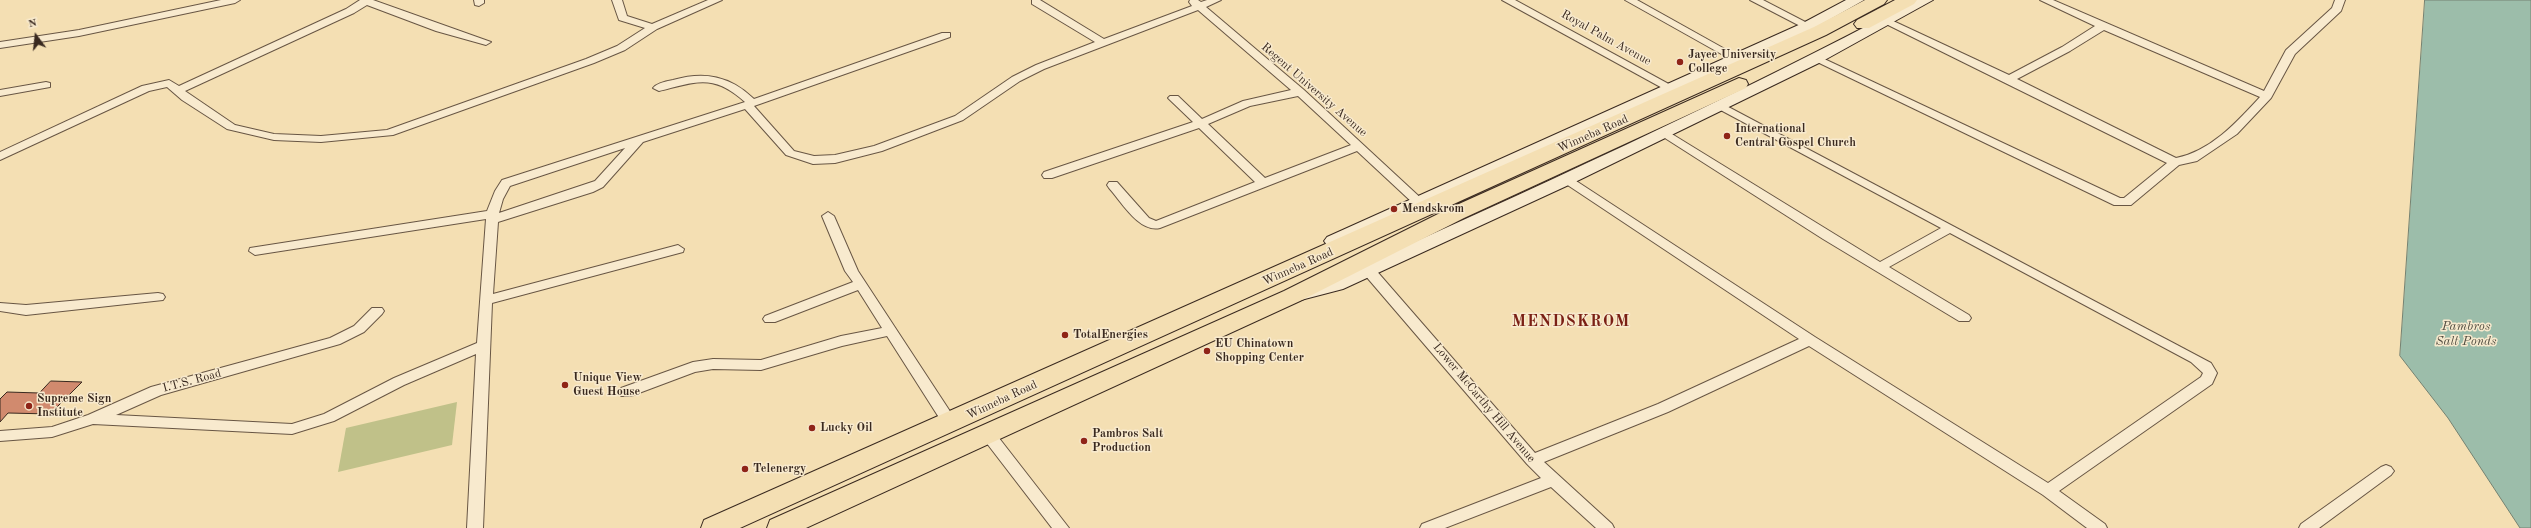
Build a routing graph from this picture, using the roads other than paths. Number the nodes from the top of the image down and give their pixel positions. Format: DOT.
graph roads {
  1 [pos="235,0"];
  2 [pos="617,0"];
  3 [pos="717,0"];
  4 [pos="1216,0"];
  5 [pos="1508,0"];
  6 [pos="1630,0"];
  7 [pos="1755,0"];
  8 [pos="1857,0"];
  9 [pos="1878,0"];
  10 [pos="1908,0"];
  11 [pos="1926,0"];
  12 [pos="2045,0"];
  13 [pos="2340,0"];
  14 [pos="367,1"];
  15 [pos="1036,2"];
  16 [pos="1194,3"];
  17 [pos="1887,22"];
  18 [pos="1808,26"];
  19 [pos="2103,26"];
  20 [pos="653,27"];
  21 [pos="946,35"];
  22 [pos="486,42"];
  23 [pos="1103,43"];
  24 [pos="0,45"];
  25 [pos="1736,58"];
  26 [pos="1816,59"];
  27 [pos="2010,79"];
  28 [pos="46,85"];
  29 [pos="659,88"];
  30 [pos="1670,88"];
  31 [pos="179,90"];
  32 [pos="1300,92"];
  33 [pos="0,93"];
  34 [pos="2267,96"];
  35 [pos="1174,98"];
  36 [pos="750,104"];
  37 [pos="1720,105"];
  38 [pos="1202,124"];
  39 [pos="1663,133"];
  40 [pos="639,140"];
  41 [pos="1359,146"];
  42 [pos="0,156"];
  43 [pos="2175,162"];
  44 [pos="1048,175"];
  45 [pos="1567,179"];
  46 [pos="1262,182"];
  47 [pos="1113,185"];
  48 [pos="1418,201"];
  49 [pos="493,216"];
  50 [pos="828,216"];
  51 [pos="1949,229"];
  52 [pos="678,249"];
  53 [pos="255,250"];
  54 [pos="1880,267"];
  55 [pos="1369,271"];
  56 [pos="1267,282"];
  57 [pos="861,284"];
  58 [pos="1292,296"];
  59 [pos="158,297"];
  60 [pos="486,300"];
  61 [pos="0,307"];
  62 [pos="377,311"];
  63 [pos="1964,318"];
  64 [pos="770,319"];
  65 [pos="890,331"];
  66 [pos="1810,340"];
  67 [pos="483,346"];
  68 [pos="626,392"];
  69 [pos="93,419"];
  70 [pos="950,423"];
  71 [pos="987,433"];
  72 [pos="0,436"];
  73 [pos="1532,460"];
  74 [pos="2386,471"];
  75 [pos="1552,480"];
  76 [pos="2048,491"];
  77 [pos="773,501"];
  78 [pos="788,524"];
  79 [pos="475,528"];
  80 [pos="714,528"];
  81 [pos="1061,528"];
  82 [pos="1428,528"];
  83 [pos="1606,528"];
  84 [pos="2098,528"];
  85 [pos="2307,528"];
  1 -- 24 [label="street"];
  2 -- 20 [label="street"];
  3 -- 20 [label="street"];
  4 -- 16 [label="street"];
  5 -- 30 [label="street, Royal Palm Avenue"];
  6 -- 25 [label="street"];
  7 -- 18 [label="street"];
  8 -- 18 [label="street"];
  9 -- 56 [label="highway, Winneba Road"];
  10 -- 58 [label="highway, Winneba Road"];
  11 -- 17 [label="street"];
  12 -- 19 [label="street"];
  13 -- 34 [label="street"];
  14 -- 22 [label="street"];
  14 -- 31 [label="street"];
  15 -- 23 [label="street"];
  16 -- 23 [label="street"];
  16 -- 32 [label="street, Regent University Avenue"];
  17 -- 26 [label="street"];
  17 -- 27 [label="street"];
  18 -- 25 [label="street"];
  19 -- 27 [label="street"];
  19 -- 34 [label="street"];
  20 -- 31 [label="street"];
  21 -- 36 [label="street"];
  23 -- 36 [label="street"];
  25 -- 30 [label="street"];
  26 -- 37 [label="street"];
  26 -- 43 [label="street"];
  27 -- 43 [label="street"];
  28 -- 33 [label="street"];
  29 -- 36 [label="street"];
  30 -- 48 [label="street"];
  31 -- 42 [label="street"];
  32 -- 38 [label="street"];
  32 -- 41 [label="street, Regent University Avenue"];
  34 -- 43 [label="street"];
  35 -- 38 [label="street"];
  36 -- 40 [label="street"];
  37 -- 39 [label="street"];
  37 -- 51 [label="street"];
  38 -- 44 [label="street"];
  38 -- 46 [label="street"];
  39 -- 45 [label="street"];
  39 -- 54 [label="street"];
  40 -- 49 [label="street"];
  40 -- 49 [label="street"];
  41 -- 46 [label="street"];
  41 -- 48 [label="street, Regent University Avenue"];
  45 -- 55 [label="street"];
  45 -- 66 [label="street"];
  46 -- 47 [label="street"];
  48 -- 56 [label="street"];
  49 -- 53 [label="street"];
  49 -- 60 [label="street"];
  50 -- 57 [label="street"];
  51 -- 54 [label="street"];
  51 -- 76 [label="street"];
  52 -- 60 [label="street"];
  54 -- 63 [label="street"];
  55 -- 58 [label="street"];
  55 -- 73 [label="street, Lower McCarthy Hill Avenue"];
  56 -- 70 [label="highway, Winneba Road"];
  57 -- 64 [label="street"];
  57 -- 65 [label="street"];
  58 -- 71 [label="highway, Winneba Road"];
  59 -- 61 [label="street"];
  60 -- 67 [label="street"];
  62 -- 69 [label="street, I.T.S. Road"];
  65 -- 68 [label="street"];
  65 -- 70 [label="street"];
  66 -- 73 [label="street"];
  66 -- 76 [label="street"];
  67 -- 69 [label="street"];
  67 -- 79 [label="street"];
  69 -- 72 [label="street, I.T.S. Road"];
  70 -- 77 [label="highway, Winneba Road"];
  71 -- 78 [label="highway, Winneba Road"];
  71 -- 81 [label="street"];
  73 -- 75 [label="street, Lower McCarthy Hill Avenue"];
  74 -- 85 [label="street"];
  75 -- 82 [label="street"];
  75 -- 83 [label="street, Lower McCarthy Hill Avenue"];
  76 -- 84 [label="street"];
  77 -- 78 [label="highway"];
  77 -- 80 [label="highway, Winneba Road"];
}
